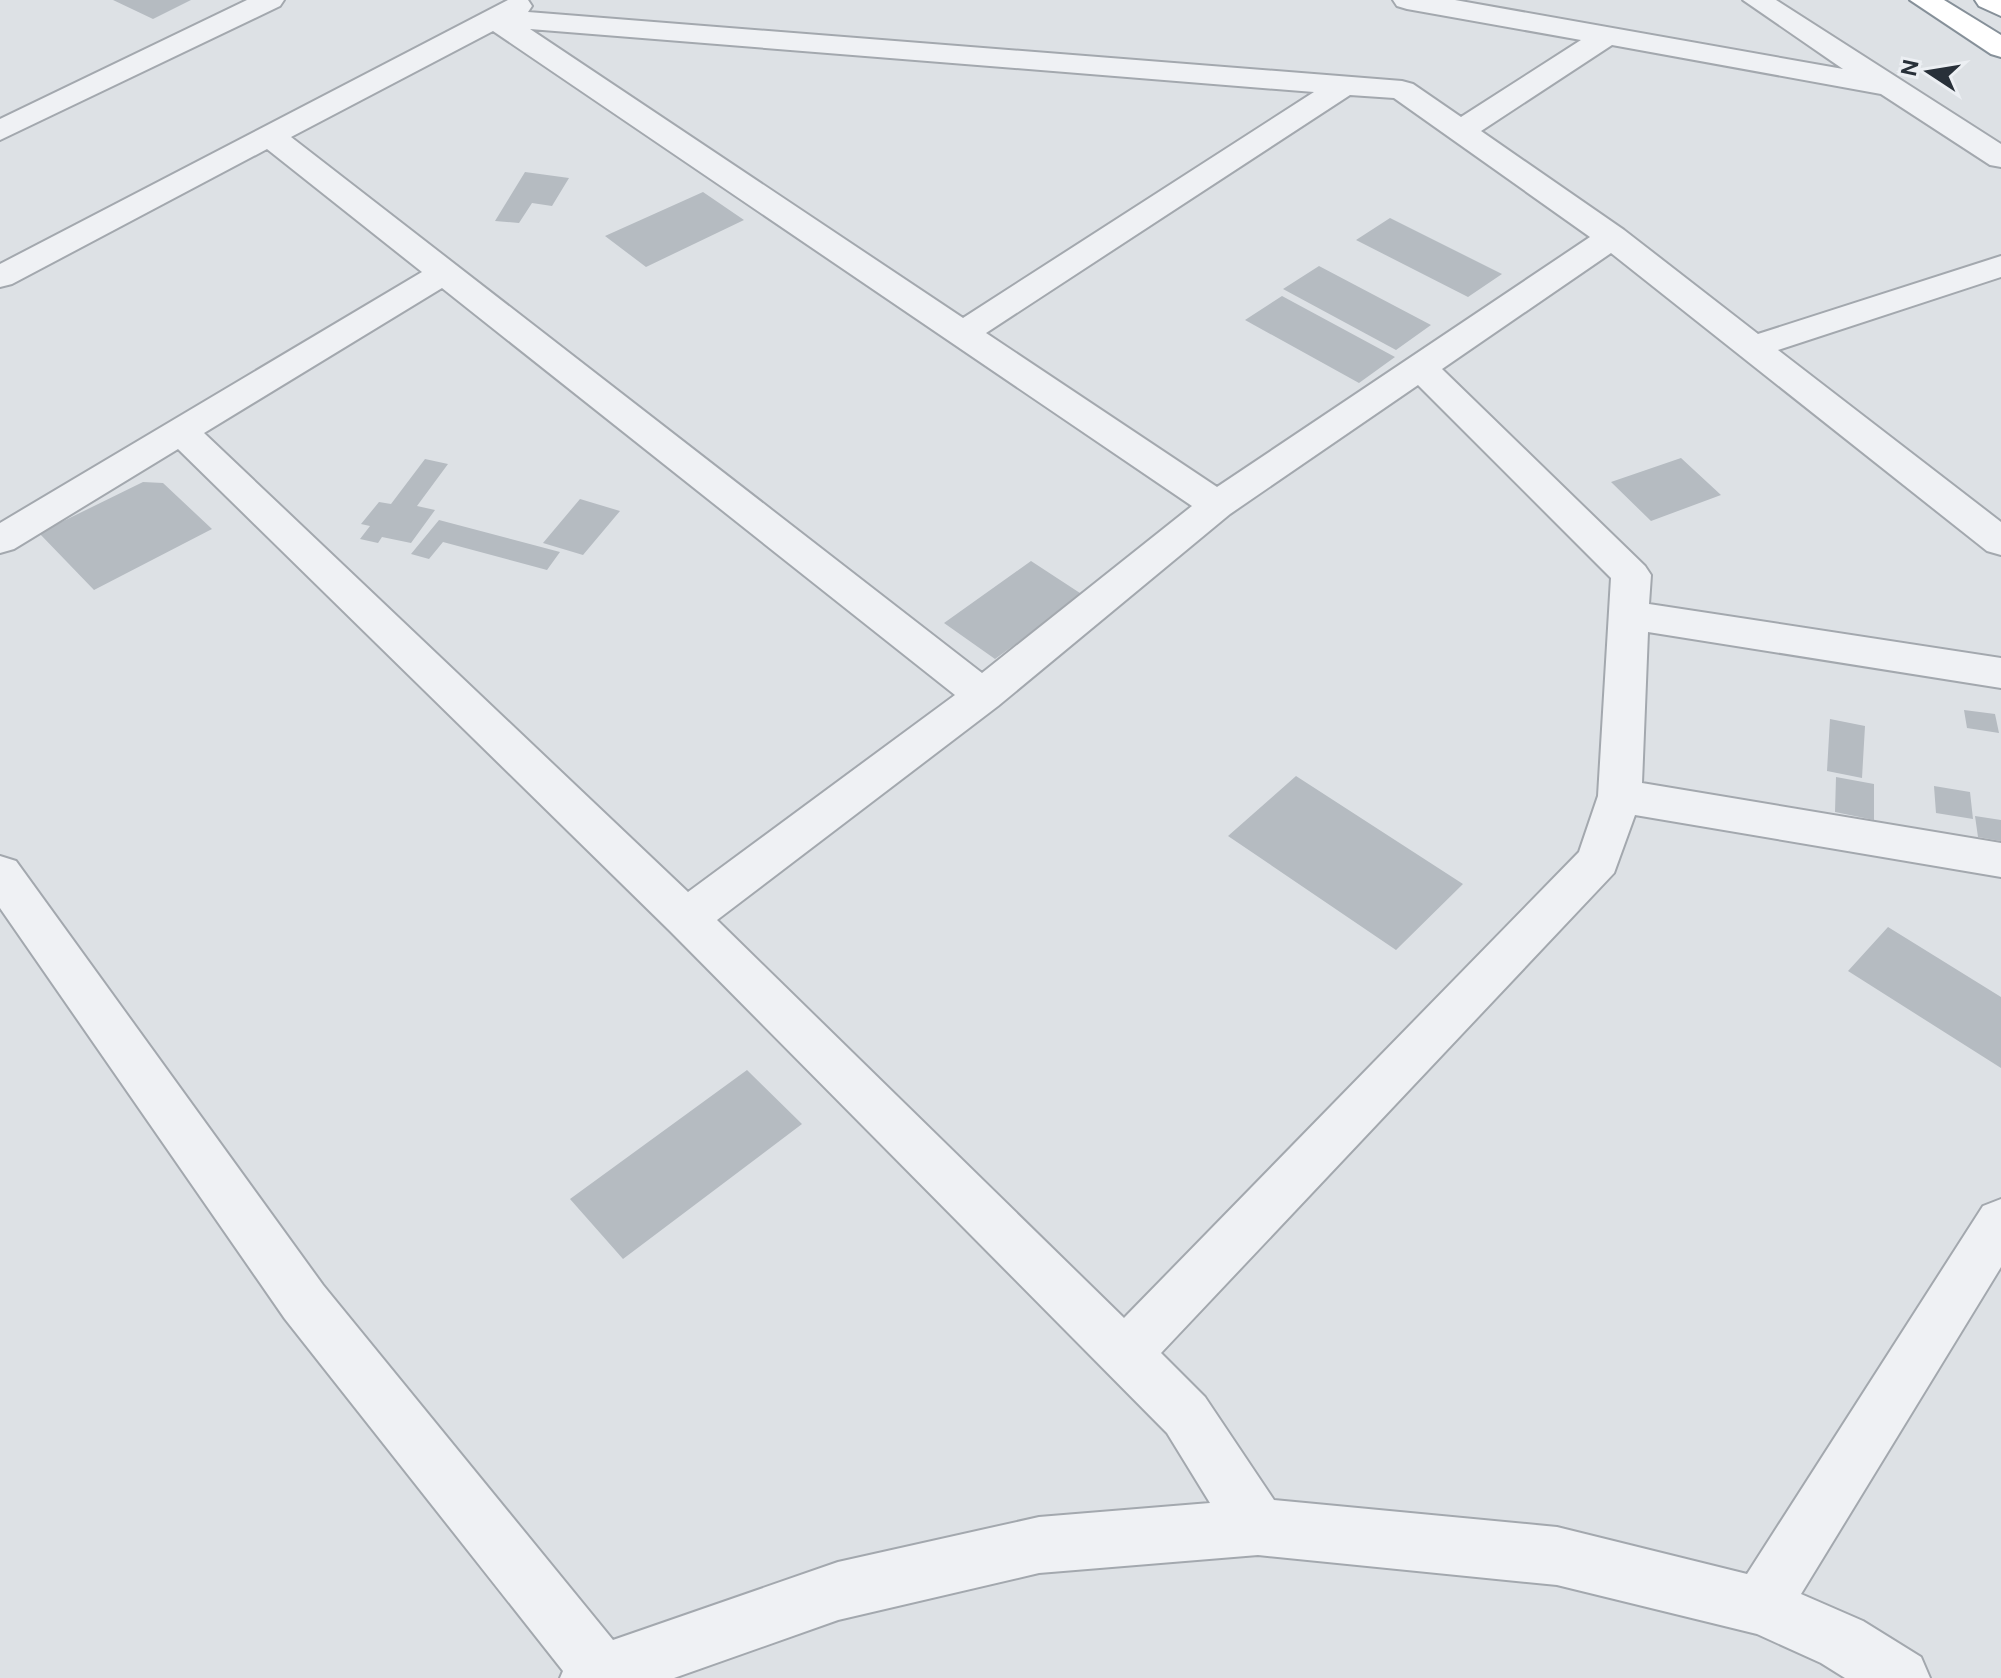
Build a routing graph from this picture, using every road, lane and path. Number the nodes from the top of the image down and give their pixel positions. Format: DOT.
graph roads {
  1 [pos="270,0"];
  2 [pos="531,0"];
  3 [pos="1407,0"];
  4 [pos="1757,0"];
  5 [pos="1924,0"];
  6 [pos="1989,0"];
  7 [pos="2001,7"];
  8 [pos="494,18"];
  9 [pos="1607,36"];
  10 [pos="2001,48"];
  11 [pos="1345,85"];
  12 [pos="1888,86"];
  13 [pos="0,131"];
  14 [pos="1461,131"];
  15 [pos="271,137"];
  16 [pos="2001,158"];
  17 [pos="1612,237"];
  18 [pos="2001,266"];
  19 [pos="444,273"];
  20 [pos="0,277"];
  21 [pos="963,333"];
  22 [pos="1752,347"];
  23 [pos="1420,367"];
  24 [pos="180,431"];
  25 [pos="1217,505"];
  26 [pos="0,540"];
  27 [pos="2001,542"];
  28 [pos="1629,615"];
  29 [pos="2001,673"];
  30 [pos="976,700"];
  31 [pos="1620,796"];
  32 [pos="2001,860"];
  33 [pos="0,873"];
  34 [pos="686,918"];
  35 [pos="2001,1222"];
  36 [pos="1126,1353"];
  37 [pos="1258,1527"];
  38 [pos="1760,1606"];
  39 [pos="595,1675"];
  40 [pos="1900,1678"];
  1 -- 13 [label="street"];
  2 -- 8 [label="street"];
  3 -- 9 [label="street"];
  4 -- 12 [label="street"];
  5 -- 10 [label="highway"];
  6 -- 7 [label="highway"];
  8 -- 11 [label="street"];
  8 -- 15 [label="street"];
  8 -- 21 [label="street"];
  9 -- 12 [label="street"];
  9 -- 14 [label="street"];
  11 -- 14 [label="street"];
  11 -- 21 [label="street"];
  12 -- 16 [label="street"];
  14 -- 17 [label="street"];
  15 -- 19 [label="street"];
  15 -- 20 [label="street"];
  17 -- 22 [label="street"];
  17 -- 23 [label="street"];
  18 -- 22 [label="street"];
  19 -- 24 [label="street"];
  19 -- 30 [label="street"];
  21 -- 25 [label="street"];
  22 -- 27 [label="street"];
  23 -- 25 [label="street"];
  23 -- 28 [label="street"];
  24 -- 26 [label="street"];
  24 -- 34 [label="street"];
  25 -- 30 [label="street"];
  28 -- 29 [label="street"];
  28 -- 31 [label="street"];
  30 -- 34 [label="street"];
  31 -- 32 [label="street"];
  31 -- 36 [label="street"];
  33 -- 39 [label="street"];
  34 -- 36 [label="street"];
  35 -- 38 [label="street"];
  36 -- 37 [label="street"];
  37 -- 38 [label="street"];
  37 -- 39 [label="street"];
  38 -- 40 [label="street"];
}
